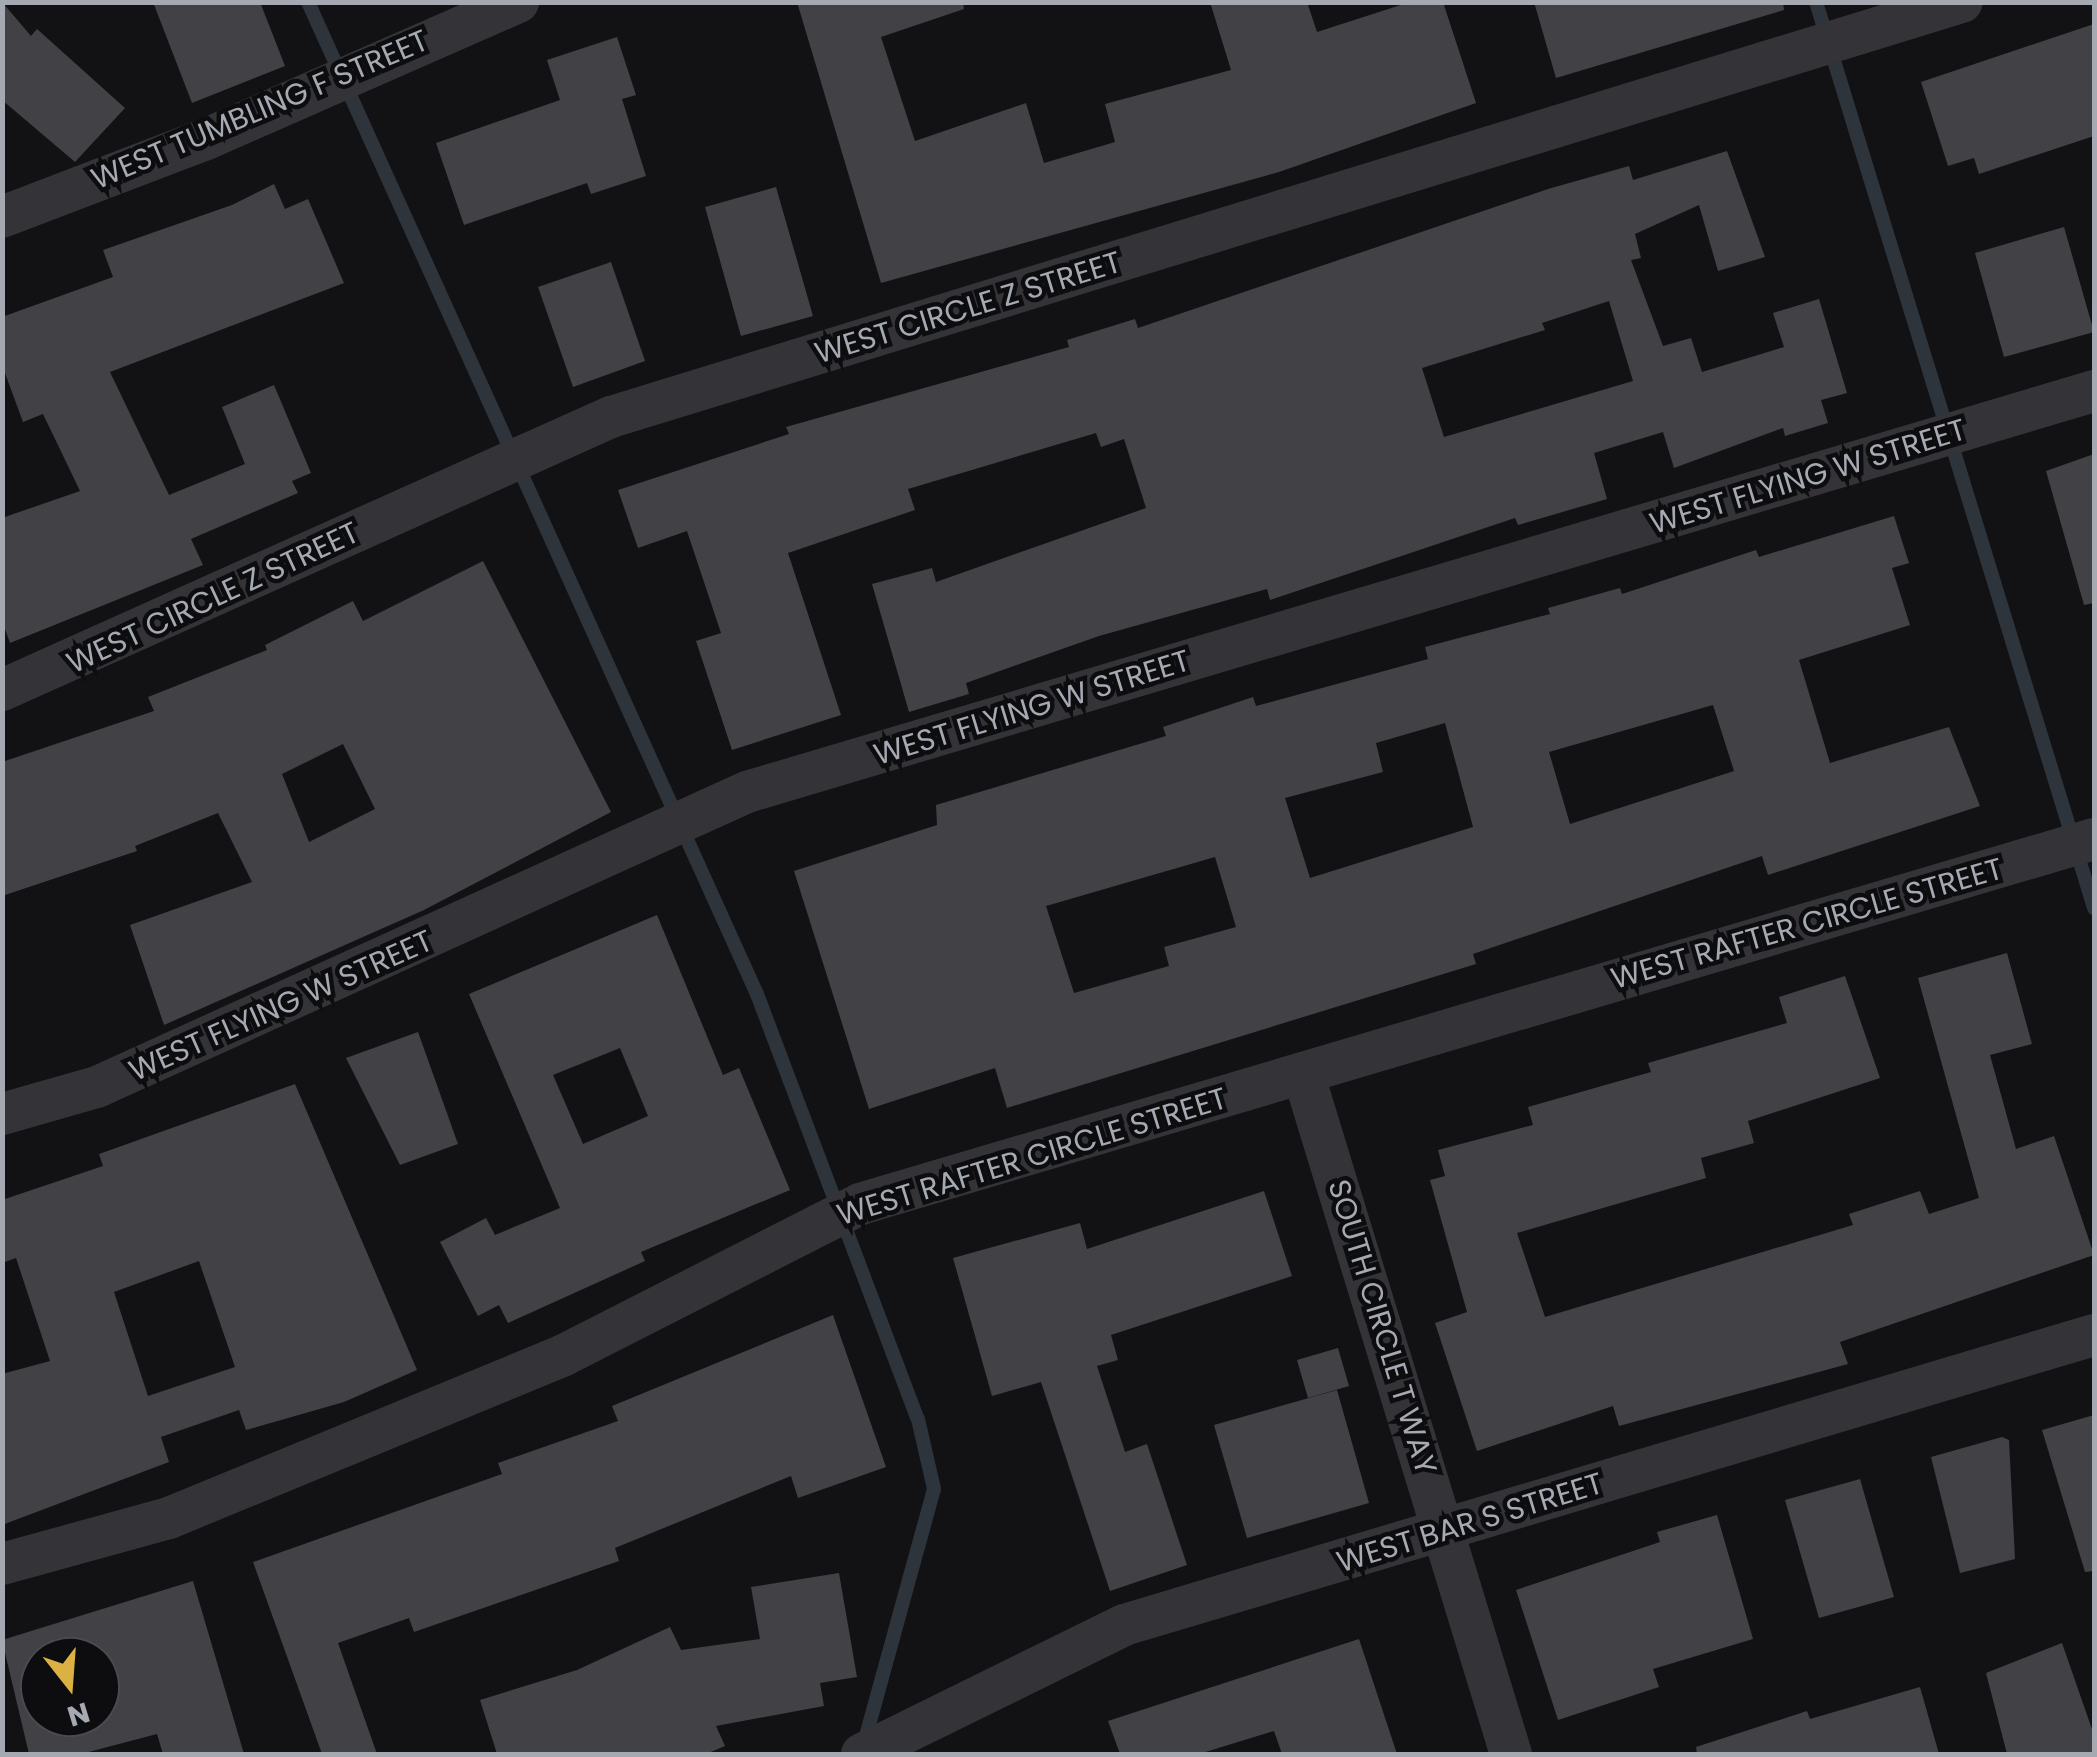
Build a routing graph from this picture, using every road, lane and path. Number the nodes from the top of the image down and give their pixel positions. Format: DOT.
graph roads {
  1 [pos="518,2"];
  2 [pos="1962,2"];
  3 [pos="2,217"];
  4 [pos="2094,391"];
  5 [pos="2,690"];
  6 [pos="2094,839"];
  7 [pos="1302,1073"];
  8 [pos="2,1114"];
  9 [pos="2094,1335"];
  10 [pos="1446,1530"];
  11 [pos="2,1564"];
  12 [pos="862,1754"];
  13 [pos="1511,1754"];
  1 -- 3 [label="street, WEST TUMBLING F STREET"];
  2 -- 5 [label="street, WEST CIRCLE Z STREET"];
  4 -- 8 [label="street, WEST FLYING W STREET"];
  6 -- 7 [label="street, WEST RAFTER CIRCLE STREET"];
  7 -- 10 [label="street, SOUTH CIRCLE T WAY"];
  7 -- 11 [label="street, WEST RAFTER CIRCLE STREET"];
  9 -- 10 [label="street, WEST BAR S STREET"];
  10 -- 12 [label="street, WEST BAR S STREET"];
  10 -- 13 [label="street, SOUTH CIRCLE T WAY"];
}
